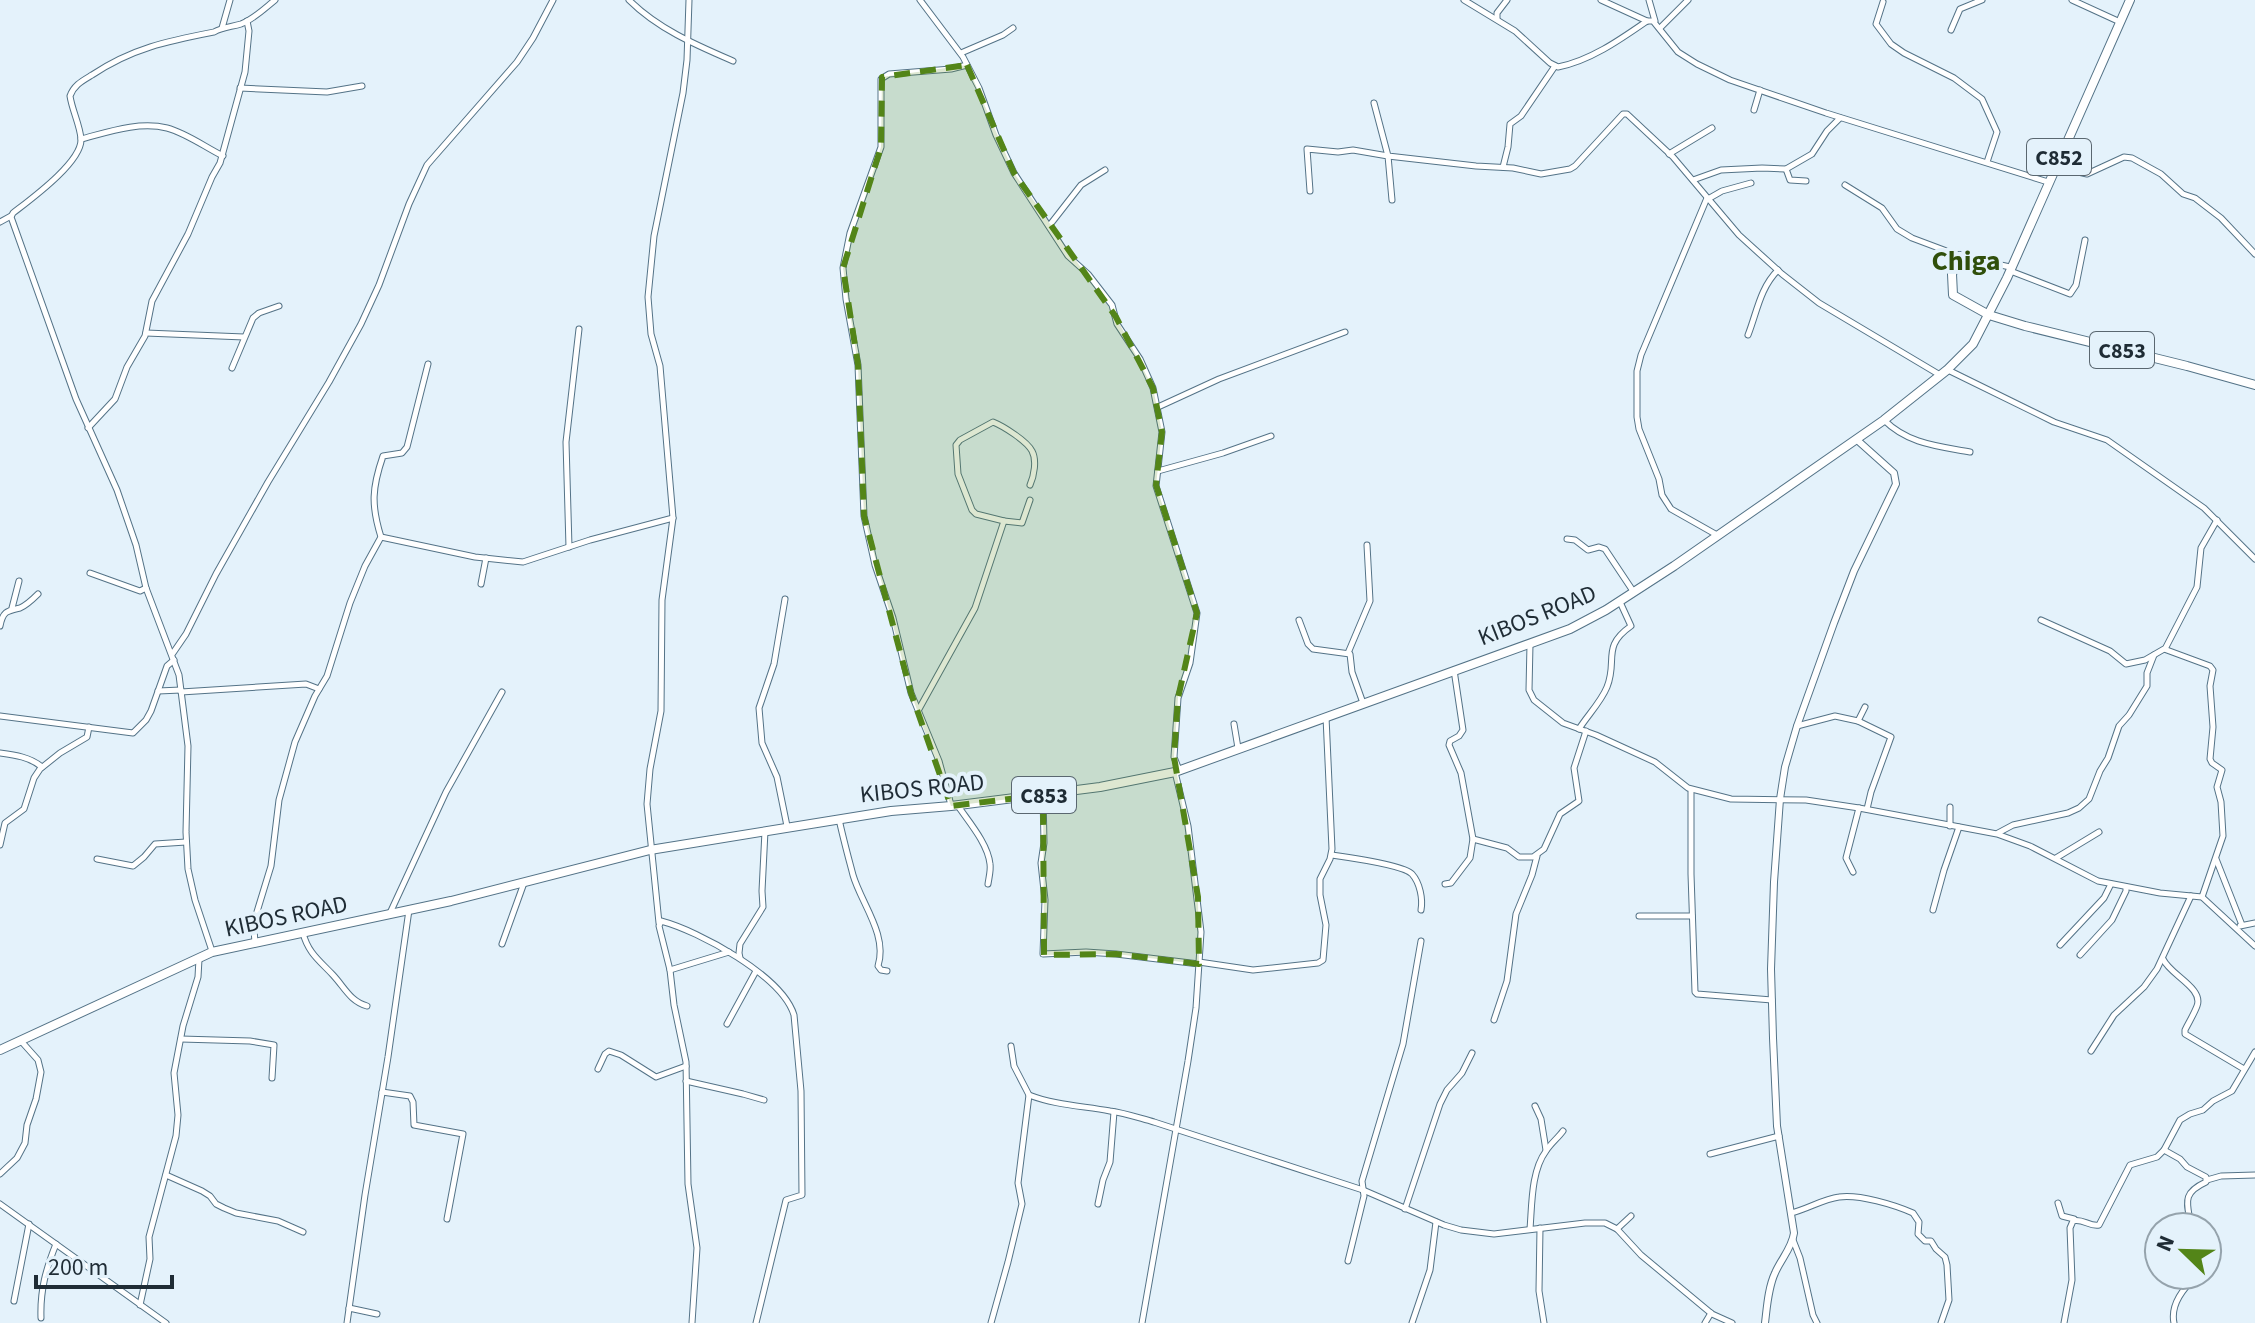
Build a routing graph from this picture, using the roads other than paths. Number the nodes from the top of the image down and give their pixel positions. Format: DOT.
graph roads {
  1 [pos="230,0"];
  2 [pos="275,0"];
  3 [pos="553,0"];
  4 [pos="629,0"];
  5 [pos="689,0"];
  6 [pos="920,0"];
  7 [pos="1464,0"];
  8 [pos="1507,0"];
  9 [pos="1601,0"];
  10 [pos="1649,0"];
  11 [pos="1688,0"];
  12 [pos="1982,0"];
  13 [pos="2072,0"];
  14 [pos="2130,0"];
  15 [pos="1883,2"];
  16 [pos="1497,20"];
  17 [pos="247,21"];
  18 [pos="1647,21"];
  19 [pos="2120,22"];
  20 [pos="1658,25"];
  21 [pos="222,28"];
  22 [pos="1013,28"];
  23 [pos="1951,30"];
  24 [pos="687,41"];
  25 [pos="961,53"];
  26 [pos="733,61"];
  27 [pos="967,65"];
  28 [pos="1555,66"];
  29 [pos="362,86"];
  30 [pos="240,88"];
  31 [pos="1760,90"];
  32 [pos="1374,103"];
  33 [pos="1754,110"];
  34 [pos="1840,117"];
  35 [pos="1712,128"];
  36 [pos="81,139"];
  37 [pos="1669,154"];
  38 [pos="223,156"];
  39 [pos="1388,156"];
  40 [pos="1987,162"];
  41 [pos="1503,167"];
  42 [pos="2055,167"];
  43 [pos="1786,169"];
  44 [pos="1105,170"];
  45 [pos="1693,180"];
  46 [pos="1806,181"];
  47 [pos="2048,182"];
  48 [pos="1751,183"];
  49 [pos="1845,185"];
  50 [pos="1310,191"];
  51 [pos="1707,199"];
  52 [pos="1392,200"];
  53 [pos="12,215"];
  54 [pos="0,222"];
  55 [pos="1049,226"];
  56 [pos="2085,240"];
  57 [pos="2255,254"];
  58 [pos="1960,256"];
  59 [pos="2011,268"];
  60 [pos="1778,270"];
  61 [pos="279,306"];
  62 [pos="1989,315"];
  63 [pos="579,329"];
  64 [pos="1345,332"];
  65 [pos="146,333"];
  66 [pos="1748,335"];
  67 [pos="244,337"];
  68 [pos="428,364"];
  69 [pos="232,368"];
  70 [pos="1944,373"];
  71 [pos="2255,385"];
  72 [pos="1158,407"];
  73 [pos="1884,420"];
  74 [pos="88,428"];
  75 [pos="1271,436"];
  76 [pos="1856,439"];
  77 [pos="1970,452"];
  78 [pos="1158,471"];
  79 [pos="1030,485"];
  80 [pos="1030,500"];
  81 [pos="673,518"];
  82 [pos="2217,520"];
  83 [pos="1004,521"];
  84 [pos="1718,536"];
  85 [pos="381,537"];
  86 [pos="1567,539"];
  87 [pos="1367,545"];
  88 [pos="569,547"];
  89 [pos="486,558"];
  90 [pos="2255,559"];
  91 [pos="90,573"];
  92 [pos="19,581"];
  93 [pos="481,584"];
  94 [pos="146,588"];
  95 [pos="1634,592"];
  96 [pos="38,594"];
  97 [pos="785,599"];
  98 [pos="1620,601"];
  99 [pos="12,608"];
  100 [pos="1299,620"];
  101 [pos="2041,620"];
  102 [pos="0,626"];
  103 [pos="1530,644"];
  104 [pos="2165,649"];
  105 [pos="1348,653"];
  106 [pos="2154,655"];
  107 [pos="173,657"];
  108 [pos="1454,670"];
  109 [pos="319,689"];
  110 [pos="158,691"];
  111 [pos="181,691"];
  112 [pos="502,692"];
  113 [pos="1363,703"];
  114 [pos="1865,707"];
  115 [pos="918,710"];
  116 [pos="0,716"];
  117 [pos="1326,717"];
  118 [pos="1858,721"];
  119 [pos="1234,724"];
  120 [pos="1797,726"];
  121 [pos="89,727"];
  122 [pos="1582,730"];
  123 [pos="1239,749"];
  124 [pos="0,753"];
  125 [pos="42,767"];
  126 [pos="1177,771"];
  127 [pos="1691,790"];
  128 [pos="1043,795"];
  129 [pos="1780,799"];
  130 [pos="954,806"];
  131 [pos="1950,807"];
  132 [pos="1859,808"];
  133 [pos="1867,809"];
  134 [pos="839,818"];
  135 [pos="787,826"];
  136 [pos="1950,826"];
  137 [pos="1959,827"];
  138 [pos="765,830"];
  139 [pos="2099,832"];
  140 [pos="1997,834"];
  141 [pos="1473,839"];
  142 [pos="186,842"];
  143 [pos="0,845"];
  144 [pos="650,850"];
  145 [pos="1332,855"];
  146 [pos="1537,855"];
  147 [pos="97,859"];
  148 [pos="2056,859"];
  149 [pos="2216,859"];
  150 [pos="1853,872"];
  151 [pos="524,883"];
  152 [pos="988,884"];
  153 [pos="1445,884"];
  154 [pos="2111,884"];
  155 [pos="2126,887"];
  156 [pos="2191,896"];
  157 [pos="2202,897"];
  158 [pos="409,910"];
  159 [pos="1421,910"];
  160 [pos="1933,910"];
  161 [pos="390,914"];
  162 [pos="1639,916"];
  163 [pos="1692,916"];
  164 [pos="659,923"];
  165 [pos="2255,923"];
  166 [pos="2239,926"];
  167 [pos="303,933"];
  168 [pos="1421,941"];
  169 [pos="255,943"];
  170 [pos="502,944"];
  171 [pos="2060,945"];
  172 [pos="2255,946"];
  173 [pos="212,952"];
  174 [pos="729,952"];
  175 [pos="2080,955"];
  176 [pos="199,958"];
  177 [pos="741,959"];
  178 [pos="2163,959"];
  179 [pos="1199,963"];
  180 [pos="670,970"];
  181 [pos="756,971"];
  182 [pos="887,971"];
  183 [pos="1772,1000"];
  184 [pos="367,1006"];
  185 [pos="1494,1020"];
  186 [pos="727,1024"];
  187 [pos="181,1039"];
  188 [pos="20,1040"];
  189 [pos="1011,1046"];
  190 [pos="0,1050"];
  191 [pos="2091,1051"];
  192 [pos="2255,1052"];
  193 [pos="1472,1053"];
  194 [pos="686,1066"];
  195 [pos="598,1069"];
  196 [pos="2244,1069"];
  197 [pos="272,1078"];
  198 [pos="686,1081"];
  199 [pos="382,1092"];
  200 [pos="1029,1095"];
  201 [pos="764,1100"];
  202 [pos="1535,1106"];
  203 [pos="1114,1112"];
  204 [pos="1177,1131"];
  205 [pos="1563,1131"];
  206 [pos="1779,1136"];
  207 [pos="1546,1150"];
  208 [pos="2164,1150"];
  209 [pos="1710,1154"];
  210 [pos="0,1174"];
  211 [pos="166,1175"];
  212 [pos="2255,1175"];
  213 [pos="2207,1180"];
  214 [pos="1363,1190"];
  215 [pos="2058,1203"];
  216 [pos="0,1204"];
  217 [pos="1098,1204"];
  218 [pos="1405,1209"];
  219 [pos="2189,1211"];
  220 [pos="1791,1213"];
  221 [pos="1631,1216"];
  222 [pos="447,1219"];
  223 [pos="2075,1219"];
  224 [pos="1436,1222"];
  225 [pos="29,1224"];
  226 [pos="1540,1228"];
  227 [pos="1530,1229"];
  228 [pos="1617,1229"];
  229 [pos="303,1232"];
  230 [pos="1793,1240"];
  231 [pos="56,1244"];
  232 [pos="1348,1261"];
  233 [pos="2183,1291"];
  234 [pos="14,1301"];
  235 [pos="140,1305"];
  236 [pos="349,1308"];
  237 [pos="1711,1313"];
  238 [pos="377,1314"];
  239 [pos="41,1318"];
  240 [pos="157,1320"];
  241 [pos="166,1323"];
  242 [pos="347,1323"];
  243 [pos="692,1323"];
  244 [pos="756,1323"];
  245 [pos="991,1323"];
  246 [pos="1142,1323"];
  247 [pos="1412,1323"];
  248 [pos="1545,1323"];
  249 [pos="1705,1323"];
  250 [pos="1732,1323"];
  251 [pos="1765,1323"];
  252 [pos="1817,1323"];
  253 [pos="1941,1323"];
  254 [pos="2064,1323"];
  255 [pos="2174,1323"];
  1 -- 21 [label="street"];
  2 -- 17 [label="street"];
  3 -- 107 [label="street"];
  4 -- 24 [label="street"];
  5 -- 24 [label="street"];
  6 -- 25 [label="street"];
  7 -- 16 [label="street"];
  8 -- 16 [label="street"];
  9 -- 18 [label="street"];
  10 -- 20 [label="street"];
  11 -- 20 [label="street"];
  12 -- 23 [label="street"];
  13 -- 19 [label="street"];
  14 -- 19 [label="main road, C852"];
  15 -- 40 [label="street"];
  16 -- 28 [label="street"];
  17 -- 21 [label="street"];
  17 -- 30 [label="street"];
  18 -- 20 [label="street"];
  18 -- 28 [label="street"];
  19 -- 42 [label="main road, C852"];
  20 -- 31 [label="street"];
  21 -- 36 [label="street"];
  22 -- 25 [label="street"];
  24 -- 26 [label="street"];
  24 -- 81 [label="street"];
  25 -- 27 [label="street"];
  27 -- 55 [label="street"];
  27 -- 115 [label="street"];
  28 -- 41 [label="street"];
  29 -- 30 [label="street"];
  30 -- 38 [label="street"];
  31 -- 33 [label="street"];
  31 -- 34 [label="street"];
  32 -- 39 [label="street"];
  34 -- 40 [label="street"];
  34 -- 43 [label="street"];
  35 -- 37 [label="street"];
  36 -- 38 [label="street"];
  36 -- 53 [label="street"];
  37 -- 41 [label="street"];
  37 -- 45 [label="street"];
  38 -- 65 [label="street"];
  39 -- 41 [label="street"];
  39 -- 50 [label="street"];
  39 -- 52 [label="street"];
  40 -- 47 [label="street"];
  42 -- 47 [label="main road, C852"];
  42 -- 57 [label="street"];
  43 -- 45 [label="street"];
  43 -- 46 [label="street"];
  44 -- 55 [label="street"];
  45 -- 51 [label="street"];
  47 -- 59 [label="main road, C852"];
  48 -- 51 [label="street"];
  49 -- 58 [label="street"];
  51 -- 60 [label="street"];
  51 -- 84 [label="street"];
  53 -- 54 [label="street"];
  53 -- 74 [label="street"];
  55 -- 72 [label="street"];
  56 -- 59 [label="street"];
  58 -- 59 [label="street"];
  58 -- 62 [label="main road"];
  59 -- 62 [label="main road, C852"];
  60 -- 66 [label="street"];
  60 -- 70 [label="street"];
  61 -- 67 [label="street"];
  62 -- 70 [label="main road, KIBOS ROAD / C853"];
  62 -- 71 [label="main road, C853"];
  63 -- 88 [label="street"];
  64 -- 72 [label="street"];
  65 -- 67 [label="street"];
  65 -- 74 [label="street"];
  67 -- 69 [label="street"];
  68 -- 85 [label="street"];
  70 -- 73 [label="main road, KIBOS ROAD / C853"];
  70 -- 82 [label="street"];
  72 -- 78 [label="street"];
  73 -- 76 [label="main road, KIBOS ROAD / C853"];
  73 -- 77 [label="street"];
  74 -- 94 [label="street"];
  75 -- 78 [label="street"];
  76 -- 84 [label="main road, KIBOS ROAD / C853"];
  76 -- 120 [label="street"];
  78 -- 126 [label="street"];
  79 -- 83 [label="street"];
  80 -- 83 [label="street"];
  81 -- 88 [label="street"];
  81 -- 144 [label="street"];
  82 -- 90 [label="street"];
  82 -- 104 [label="street"];
  83 -- 115 [label="street"];
  84 -- 95 [label="main road, KIBOS ROAD / C853"];
  85 -- 89 [label="street"];
  85 -- 109 [label="street"];
  86 -- 95 [label="street"];
  87 -- 105 [label="street"];
  88 -- 89 [label="street"];
  89 -- 93 [label="street"];
  91 -- 94 [label="street"];
  92 -- 99 [label="street"];
  94 -- 107 [label="street"];
  95 -- 98 [label="main road, KIBOS ROAD / C853"];
  96 -- 99 [label="street"];
  97 -- 135 [label="street"];
  98 -- 103 [label="main road, KIBOS ROAD / C853"];
  98 -- 122 [label="street"];
  99 -- 102 [label="street"];
  100 -- 105 [label="street"];
  101 -- 106 [label="street"];
  103 -- 108 [label="main road, KIBOS ROAD / C853"];
  103 -- 122 [label="street"];
  104 -- 106 [label="street"];
  104 -- 149 [label="street"];
  105 -- 113 [label="street"];
  106 -- 140 [label="street"];
  107 -- 110 [label="street"];
  107 -- 111 [label="street"];
  108 -- 113 [label="main road, KIBOS ROAD / C853"];
  108 -- 141 [label="street"];
  109 -- 111 [label="street"];
  109 -- 169 [label="street"];
  110 -- 111 [label="street"];
  110 -- 121 [label="street"];
  111 -- 142 [label="street"];
  112 -- 161 [label="street"];
  113 -- 117 [label="main road, KIBOS ROAD / C853"];
  114 -- 118 [label="street"];
  115 -- 130 [label="street"];
  116 -- 121 [label="street"];
  117 -- 123 [label="main road, KIBOS ROAD / C853"];
  117 -- 145 [label="street"];
  118 -- 120 [label="street"];
  118 -- 133 [label="street"];
  119 -- 123 [label="street"];
  120 -- 129 [label="street"];
  121 -- 125 [label="street"];
  122 -- 127 [label="street"];
  122 -- 146 [label="street"];
  123 -- 126 [label="main road, KIBOS ROAD / C853"];
  124 -- 125 [label="street"];
  125 -- 143 [label="street"];
  126 -- 128 [label="main road, KIBOS ROAD / C853"];
  126 -- 179 [label="street"];
  127 -- 129 [label="street"];
  127 -- 163 [label="street"];
  128 -- 130 [label="main road, KIBOS ROAD / C853"];
  128 -- 179 [label="street"];
  129 -- 132 [label="street"];
  129 -- 183 [label="street"];
  130 -- 134 [label="main road, KIBOS ROAD / C853"];
  130 -- 152 [label="street"];
  131 -- 136 [label="street"];
  132 -- 133 [label="street"];
  132 -- 150 [label="street"];
  133 -- 136 [label="street"];
  134 -- 135 [label="main road, KIBOS ROAD / C853"];
  134 -- 182 [label="street"];
  135 -- 138 [label="main road, KIBOS ROAD / C853"];
  136 -- 137 [label="street"];
  137 -- 140 [label="street"];
  137 -- 160 [label="street"];
  138 -- 144 [label="main road, KIBOS ROAD / C853"];
  138 -- 177 [label="street"];
  139 -- 148 [label="street"];
  140 -- 148 [label="street"];
  141 -- 146 [label="street"];
  141 -- 153 [label="street"];
  142 -- 147 [label="street"];
  142 -- 173 [label="street"];
  144 -- 151 [label="main road, KIBOS ROAD / C853"];
  144 -- 164 [label="street"];
  145 -- 159 [label="street"];
  145 -- 179 [label="street"];
  146 -- 185 [label="street"];
  148 -- 154 [label="street"];
  149 -- 157 [label="street"];
  149 -- 166 [label="street"];
  151 -- 158 [label="main road, KIBOS ROAD / C853"];
  151 -- 170 [label="street"];
  154 -- 155 [label="street"];
  154 -- 171 [label="street"];
  155 -- 156 [label="street"];
  155 -- 175 [label="street"];
  156 -- 157 [label="street"];
  156 -- 178 [label="street"];
  157 -- 166 [label="street"];
  158 -- 161 [label="main road, KIBOS ROAD / C853"];
  158 -- 199 [label="street"];
  161 -- 167 [label="main road, KIBOS ROAD / C853"];
  162 -- 163 [label="street"];
  163 -- 183 [label="street"];
  164 -- 174 [label="street"];
  164 -- 180 [label="street"];
  165 -- 166 [label="street"];
  166 -- 172 [label="street"];
  167 -- 169 [label="main road, KIBOS ROAD / C853"];
  167 -- 184 [label="street"];
  168 -- 214 [label="street"];
  169 -- 173 [label="main road, KIBOS ROAD / C853"];
  173 -- 176 [label="main road, KIBOS ROAD / C853"];
  174 -- 177 [label="street"];
  174 -- 180 [label="street"];
  176 -- 187 [label="street"];
  176 -- 188 [label="main road, KIBOS ROAD / C853"];
  177 -- 181 [label="street"];
  178 -- 191 [label="street"];
  178 -- 196 [label="street"];
  179 -- 204 [label="street"];
  180 -- 194 [label="street"];
  181 -- 186 [label="street"];
  181 -- 244 [label="street"];
  183 -- 206 [label="street"];
  187 -- 197 [label="street"];
  187 -- 211 [label="street"];
  188 -- 190 [label="main road, KIBOS ROAD / C853"];
  188 -- 210 [label="street"];
  189 -- 200 [label="street"];
  192 -- 196 [label="street"];
  193 -- 218 [label="street"];
  194 -- 195 [label="street"];
  194 -- 198 [label="street"];
  196 -- 208 [label="street"];
  198 -- 201 [label="street"];
  198 -- 243 [label="street"];
  199 -- 222 [label="street"];
  199 -- 236 [label="street"];
  200 -- 203 [label="street"];
  200 -- 245 [label="street"];
  202 -- 207 [label="street"];
  203 -- 204 [label="street"];
  203 -- 217 [label="street"];
  204 -- 214 [label="street"];
  204 -- 246 [label="street"];
  205 -- 207 [label="street"];
  206 -- 209 [label="street"];
  206 -- 220 [label="street"];
  207 -- 227 [label="street"];
  208 -- 213 [label="street"];
  208 -- 223 [label="street"];
  211 -- 229 [label="street"];
  211 -- 235 [label="street"];
  212 -- 213 [label="street"];
  213 -- 219 [label="street"];
  214 -- 218 [label="street"];
  214 -- 232 [label="street"];
  215 -- 223 [label="street"];
  216 -- 225 [label="street"];
  218 -- 224 [label="street"];
  220 -- 230 [label="street"];
  220 -- 253 [label="street"];
  221 -- 228 [label="street"];
  223 -- 254 [label="street"];
  224 -- 227 [label="street"];
  224 -- 247 [label="street"];
  225 -- 231 [label="street"];
  225 -- 234 [label="street"];
  226 -- 227 [label="street"];
  226 -- 228 [label="street"];
  226 -- 248 [label="street"];
  228 -- 237 [label="street"];
  230 -- 251 [label="street"];
  230 -- 252 [label="street"];
  231 -- 235 [label="street"];
  231 -- 239 [label="street"];
  233 -- 255 [label="street"];
  235 -- 240 [label="street"];
  236 -- 238 [label="street"];
  236 -- 242 [label="street"];
  237 -- 249 [label="street"];
  237 -- 250 [label="street"];
  240 -- 241 [label="street"];
}
